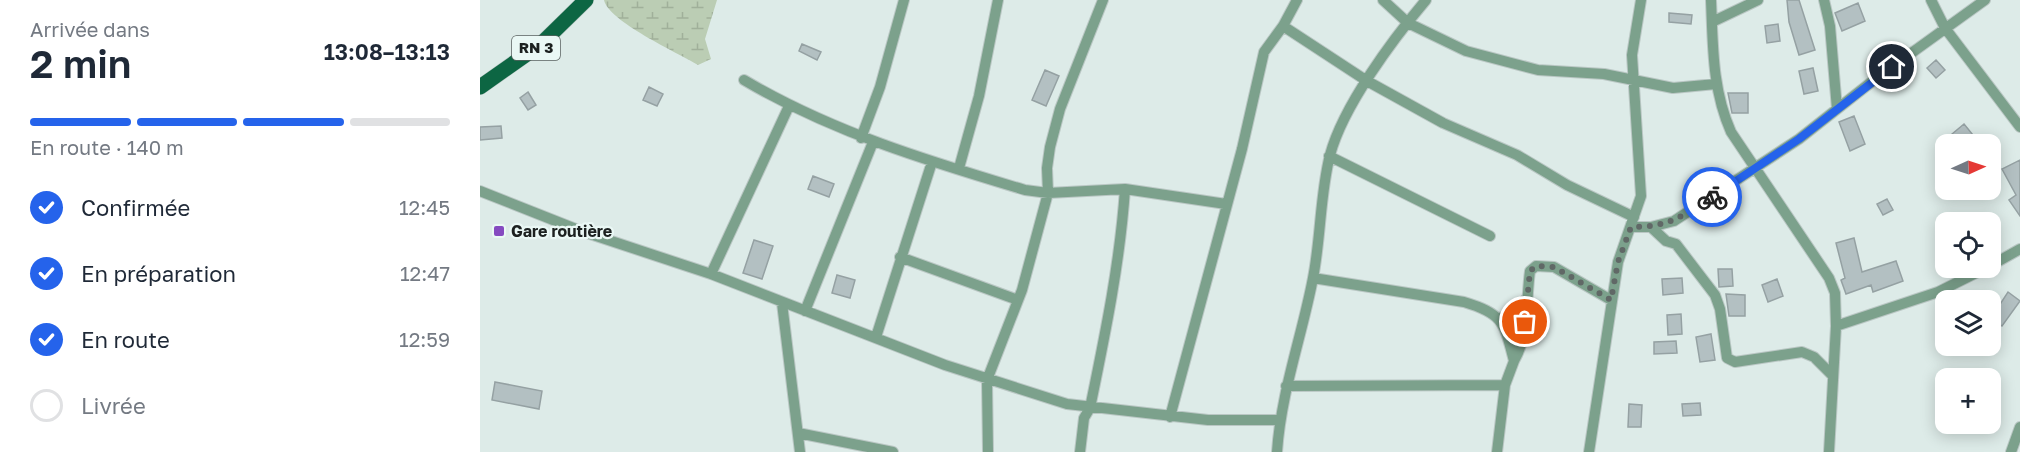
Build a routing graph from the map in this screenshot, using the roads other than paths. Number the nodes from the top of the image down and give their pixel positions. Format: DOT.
graph roads {
  1 [pos="586,0"];
  2 [pos="904,0"];
  3 [pos="998,0"];
  4 [pos="1103,0"];
  5 [pos="1297,0"];
  6 [pos="1383,0"];
  7 [pos="1426,0"];
  8 [pos="1641,0"];
  9 [pos="1711,0"];
  10 [pos="1758,0"];
  11 [pos="1824,0"];
  12 [pos="1931,0"];
  13 [pos="1985,0"];
  14 [pos="1712,21"];
  15 [pos="1408,23"];
  16 [pos="1283,26"];
  17 [pos="1946,28"];
  18 [pos="1633,79"];
  19 [pos="744,80"];
  20 [pos="1367,81"];
  21 [pos="1716,84"];
  22 [pos="480,87"];
  23 [pos="789,106"];
  24 [pos="1837,109"];
  25 [pos="2020,127"];
  26 [pos="861,138"];
  27 [pos="873,142"];
  28 [pos="1329,156"];
  29 [pos="932,162"];
  30 [pos="1754,167"];
  31 [pos="959,168"];
  32 [pos="1125,189"];
  33 [pos="480,191"];
  34 [pos="1048,193"];
  35 [pos="1226,204"];
  36 [pos="1632,222"];
  37 [pos="1651,227"];
  38 [pos="1490,236"];
  39 [pos="2020,249"];
  40 [pos="900,257"];
  41 [pos="2001,259"];
  42 [pos="711,274"];
  43 [pos="1313,278"];
  44 [pos="1965,278"];
  45 [pos="1526,299"];
  46 [pos="1018,300"];
  47 [pos="1611,300"];
  48 [pos="782,303"];
  49 [pos="804,311"];
  50 [pos="1499,318"];
  51 [pos="1836,326"];
  52 [pos="876,337"];
  53 [pos="1514,361"];
  54 [pos="1832,375"];
  55 [pos="987,380"];
  56 [pos="1505,385"];
  57 [pos="1286,386"];
  58 [pos="1090,408"];
  59 [pos="1170,417"];
  60 [pos="1279,420"];
  61 [pos="2020,427"];
  62 [pos="798,433"];
  63 [pos="800,452"];
  64 [pos="893,452"];
  65 [pos="988,452"];
  66 [pos="1080,452"];
  67 [pos="1277,452"];
  68 [pos="1497,452"];
  69 [pos="1589,452"];
  70 [pos="1829,452"];
  71 [pos="2011,452"];
  1 -- 22 [label="main road, RN 3"];
  2 -- 26 [label="street"];
  3 -- 31 [label="street"];
  4 -- 34 [label="street"];
  5 -- 16 [label="street"];
  6 -- 15 [label="street"];
  7 -- 15 [label="street"];
  8 -- 18 [label="street"];
  9 -- 14 [label="street"];
  10 -- 14 [label="street"];
  11 -- 24 [label="street"];
  12 -- 17 [label="street"];
  13 -- 17 [label="street"];
  14 -- 21 [label="street"];
  15 -- 18 [label="street"];
  15 -- 20 [label="street"];
  16 -- 20 [label="street"];
  16 -- 35 [label="street"];
  17 -- 24 [label="street"];
  17 -- 25 [label="street"];
  18 -- 21 [label="street"];
  18 -- 36 [label="street"];
  19 -- 23 [label="street"];
  20 -- 28 [label="street"];
  20 -- 36 [label="street"];
  21 -- 30 [label="street"];
  23 -- 26 [label="street"];
  23 -- 42 [label="street"];
  24 -- 30 [label="street"];
  26 -- 27 [label="street"];
  27 -- 29 [label="street"];
  27 -- 49 [label="street"];
  28 -- 38 [label="street"];
  28 -- 43 [label="street"];
  29 -- 31 [label="street"];
  29 -- 40 [label="street"];
  30 -- 37 [label="street"];
  30 -- 51 [label="street"];
  31 -- 34 [label="street"];
  32 -- 34 [label="street"];
  32 -- 35 [label="street"];
  32 -- 58 [label="street"];
  33 -- 42 [label="street"];
  34 -- 46 [label="street"];
  35 -- 59 [label="street"];
  36 -- 37 [label="street"];
  36 -- 47 [label="street"];
  37 -- 54 [label="street"];
  39 -- 41 [label="street"];
  40 -- 46 [label="street"];
  40 -- 52 [label="street"];
  42 -- 48 [label="street"];
  43 -- 50 [label="street"];
  43 -- 57 [label="street"];
  44 -- 51 [label="street"];
  45 -- 47 [label="street"];
  45 -- 50 [label="street"];
  45 -- 53 [label="street"];
  46 -- 55 [label="street"];
  47 -- 69 [label="street"];
  48 -- 49 [label="street"];
  48 -- 62 [label="street"];
  49 -- 52 [label="street"];
  50 -- 53 [label="street"];
  51 -- 54 [label="street"];
  52 -- 55 [label="street"];
  53 -- 56 [label="street"];
  54 -- 70 [label="street"];
  55 -- 58 [label="street"];
  55 -- 65 [label="street"];
  56 -- 57 [label="street"];
  56 -- 68 [label="street"];
  57 -- 60 [label="street"];
  58 -- 59 [label="street"];
  58 -- 66 [label="street"];
  59 -- 60 [label="street"];
  60 -- 67 [label="street"];
  61 -- 71 [label="street"];
  62 -- 63 [label="street"];
  62 -- 64 [label="street"];
}
